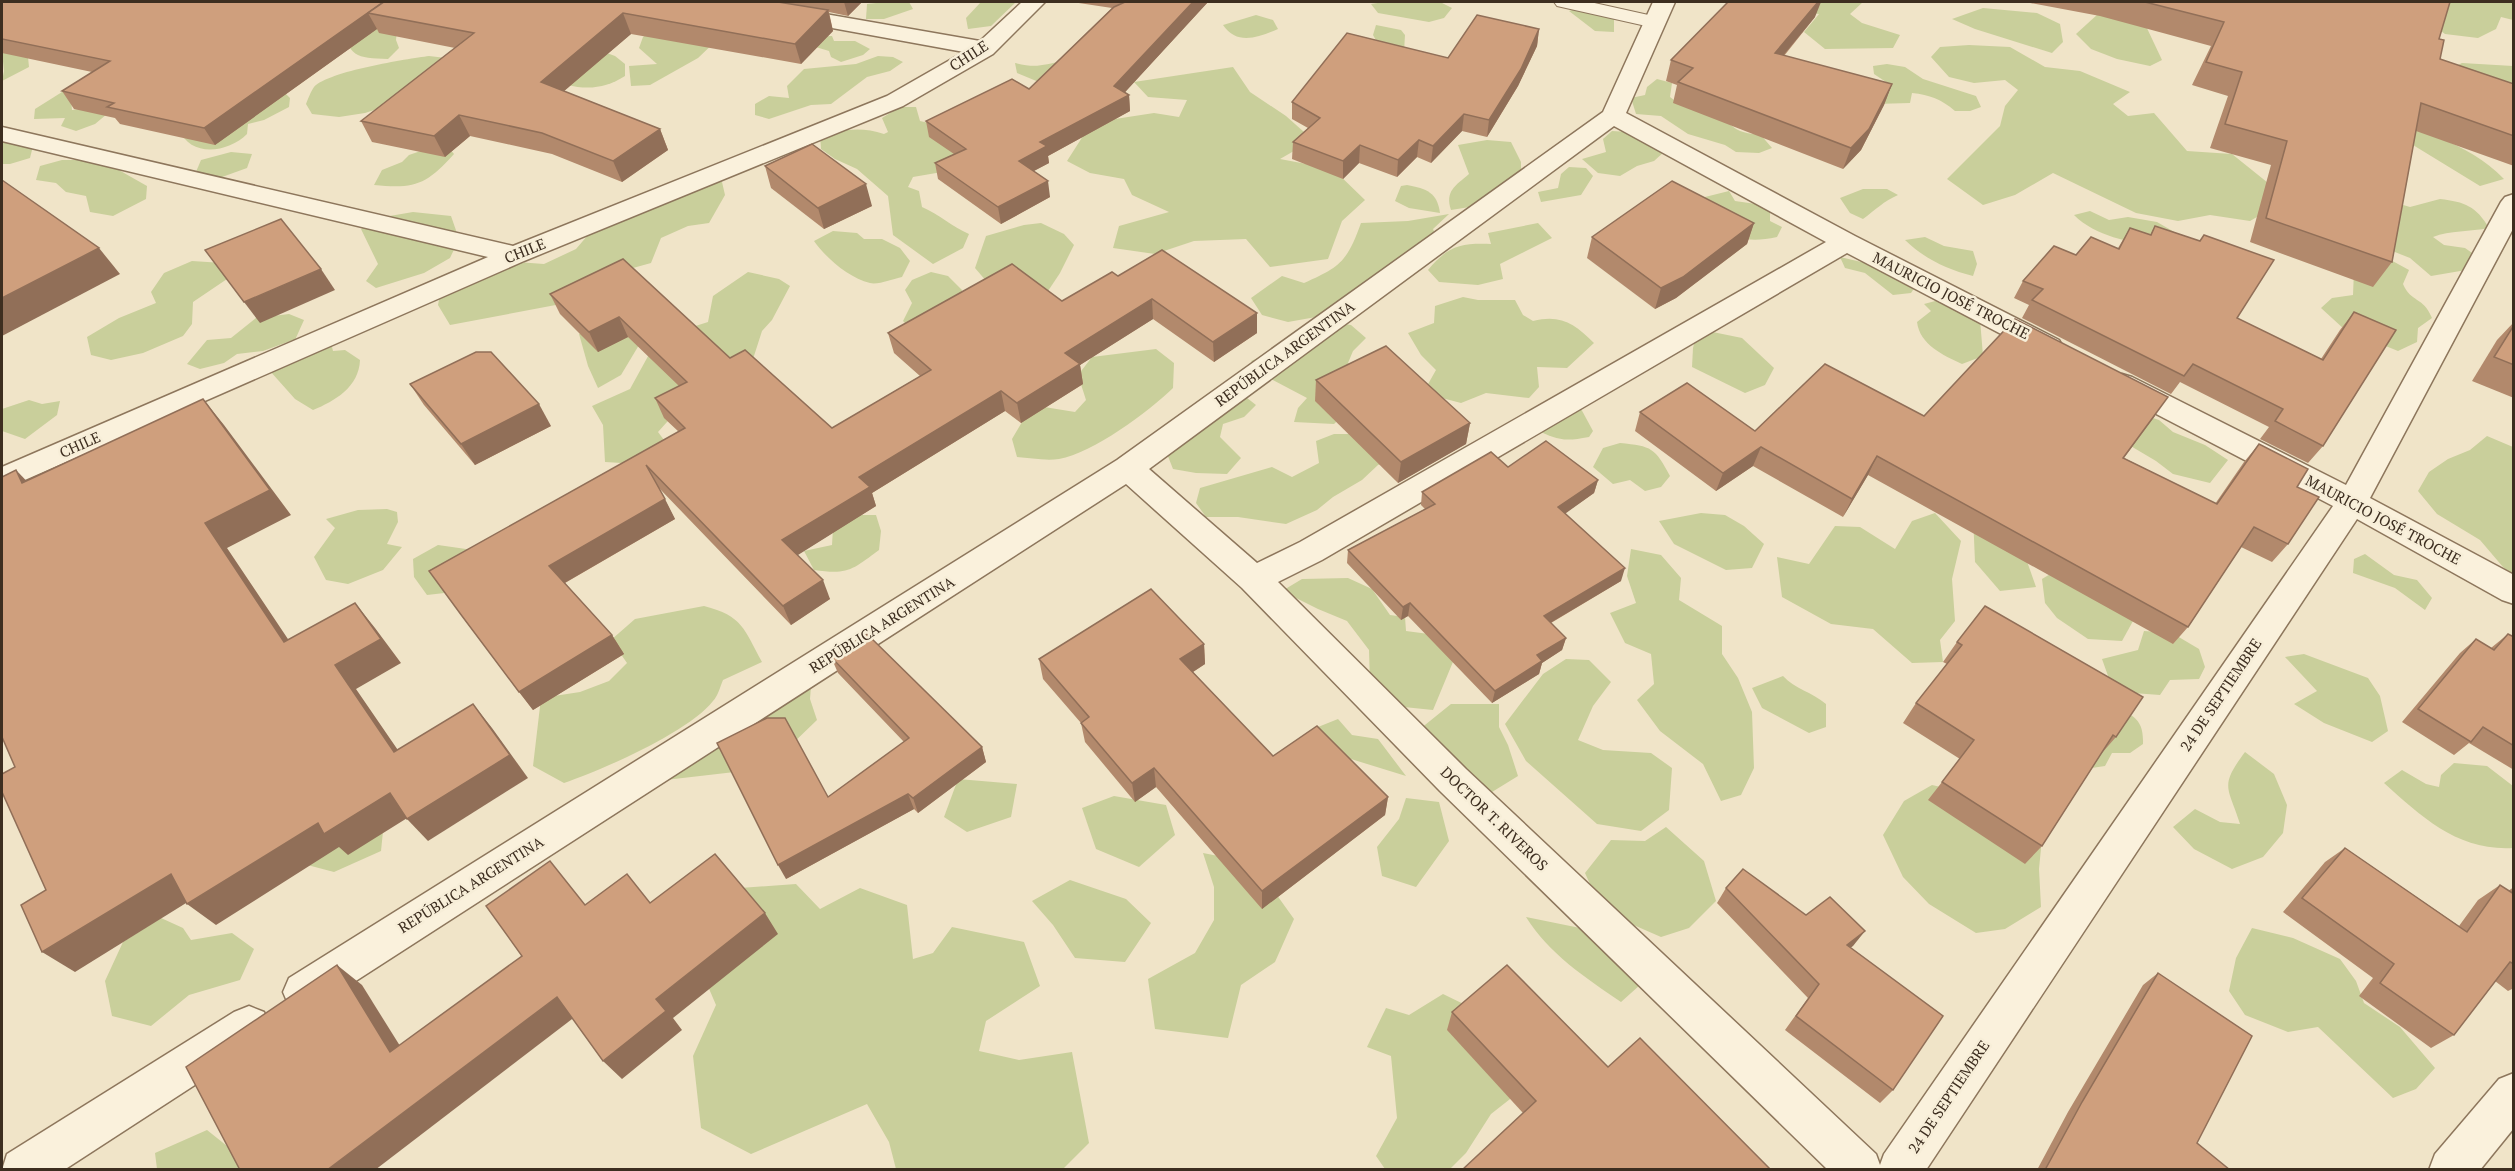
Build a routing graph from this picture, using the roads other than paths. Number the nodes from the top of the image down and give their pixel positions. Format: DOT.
graph roads {
  1 [pos="722,2"];
  2 [pos="1034,2"];
  3 [pos="1564,2"];
  4 [pos="1659,12"];
  5 [pos="985,49"];
  6 [pos="1613,116"];
  7 [pos="2,134"];
  8 [pos="2514,202"];
  9 [pos="1846,242"];
  10 [pos="515,255"];
  11 [pos="1128,468"];
  12 [pos="2,478"];
  13 [pos="2352,502"];
  14 [pos="1254,579"];
  15 [pos="2514,591"];
  16 [pos="2514,1094"];
  17 [pos="2,1157"];
  18 [pos="10,1170"];
  19 [pos="23,1170"];
  20 [pos="1860,1170"];
  21 [pos="1900,1170"];
  22 [pos="2451,1170"];
  1 -- 5 [label="street"];
  2 -- 5 [label="street, CHILE"];
  3 -- 4 [label="lane"];
  4 -- 6 [label="street, REPÚBLICA ARGENTINA"];
  5 -- 10 [label="street, CHILE"];
  6 -- 9 [label="street, MAURICIO JOSÉ TROCHE"];
  6 -- 11 [label="street, REPÚBLICA ARGENTINA"];
  7 -- 10 [label="street"];
  8 -- 13 [label="street, 24 DE SEPTIEMBRE"];
  9 -- 13 [label="street, MAURICIO JOSÉ TROCHE"];
  9 -- 14 [label="street"];
  10 -- 12 [label="street, CHILE"];
  11 -- 14 [label="street, DOCTOR T. RIVEROS"];
  11 -- 19 [label="street, REPÚBLICA ARGENTINA"];
  13 -- 15 [label="street, MAURICIO JOSÉ TROCHE"];
  13 -- 21 [label="street, 24 DE SEPTIEMBRE"];
  14 -- 20 [label="street, DOCTOR T. RIVEROS"];
  16 -- 22 [label="street"];
  17 -- 18 [label="street"];
}
